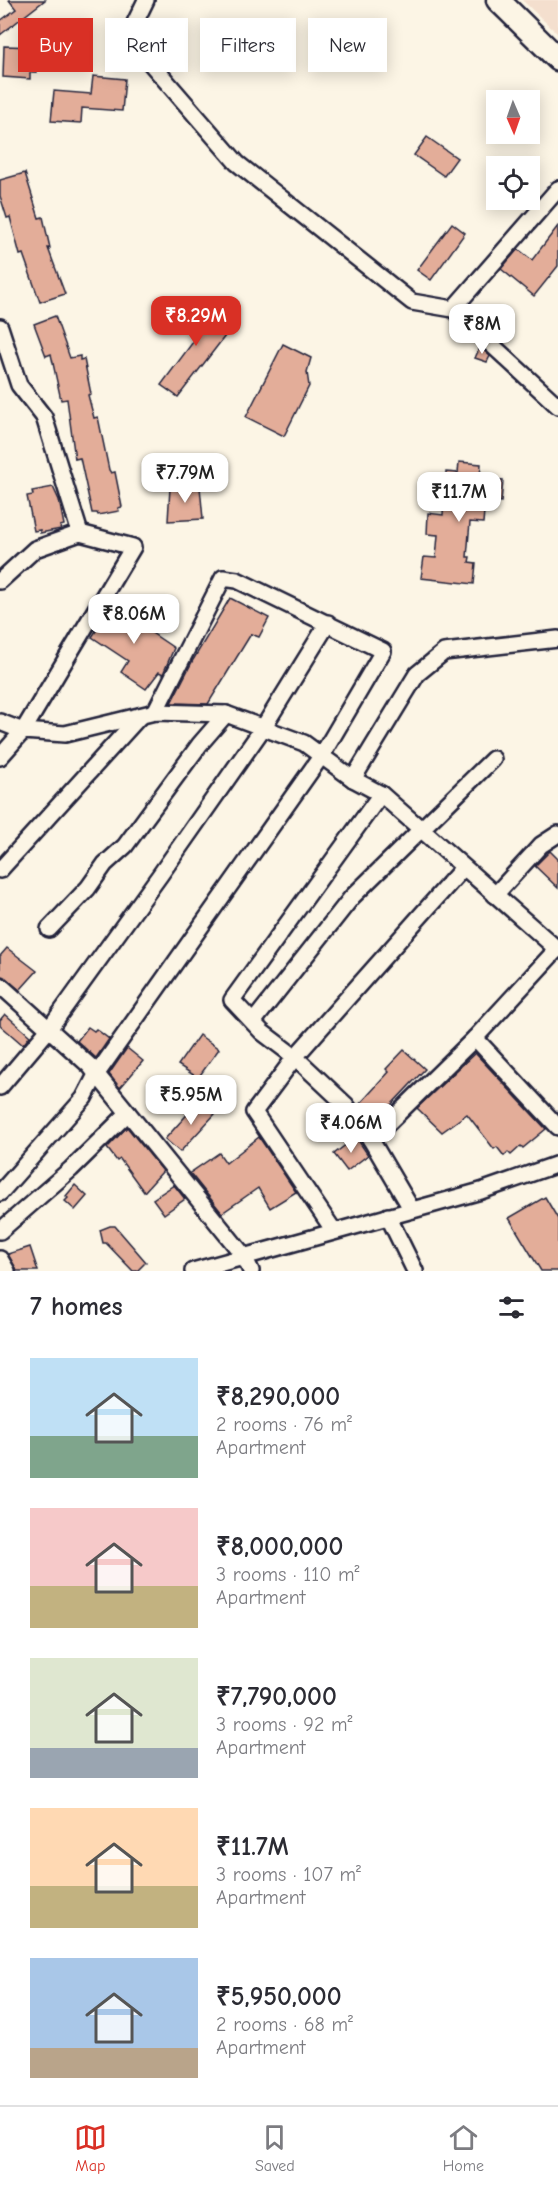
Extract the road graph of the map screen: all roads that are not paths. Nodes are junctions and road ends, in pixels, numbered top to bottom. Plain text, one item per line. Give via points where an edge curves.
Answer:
1 (146, 0) edge
2 (498, 0) edge
3 (558, 59) edge
4 (558, 189) edge
5 (453, 309) junction
6 (0, 327) edge
7 (558, 406) edge
8 (80, 533) junction
9 (2, 574) edge
10 (328, 622) junction
11 (558, 639) edge
12 (148, 714) junction
13 (226, 714) junction
14 (0, 722) edge
15 (264, 728) junction
16 (23, 731) junction
17 (322, 755) junction
18 (0, 757) edge
19 (494, 759) dead end
20 (353, 779) junction
21 (381, 794) junction
22 (420, 829) junction
23 (558, 834) edge
24 (463, 868) junction
25 (0, 870) edge
26 (495, 895) junction
27 (50, 929) dead end
28 (558, 949) edge
29 (0, 986) edge
30 (254, 1021) junction
31 (49, 1029) junction
32 (475, 1038) junction
33 (295, 1057) junction
34 (96, 1075) junction
35 (0, 1087) edge
36 (128, 1113) junction
37 (558, 1127) edge
38 (371, 1140) junction
39 (558, 1164) edge
40 (0, 1193) edge
41 (412, 1210) junction
42 (388, 1216) junction
43 (0, 1231) edge
44 (334, 1231) junction
45 (244, 1256) junction
46 (0, 1259) edge
47 (7, 1271) edge
48 (193, 1271) edge
49 (251, 1271) edge
50 (415, 1271) edge

1 - 5 street via 128,37 237,163 412,302
2 - 3 street
4 - 5 street
5 - 7 street
6 - 8 street via 19,385 44,417
8 - 9 street via 35,549
8 - 16 street via 133,547
10 - 12 street via 237,580 223,578
10 - 15 street
10 - 17 street via 383,651
11 - 20 street via 444,652 417,674
12 - 13 street
12 - 16 street via 64,734
12 - 25 street
13 - 15 street
13 - 27 street via 125,846
14 - 16 street
15 - 17 street via 304,743
15 - 31 street
16 - 18 street
17 - 20 street
17 - 34 street
19 - 22 street
20 - 21 street
21 - 22 street
21 - 30 street via 232,1000
22 - 24 street
22 - 30 street via 352,897
23 - 26 street via 541,845
24 - 26 street
24 - 33 street
26 - 28 street
28 - 32 street
29 - 31 street
30 - 33 street
31 - 34 street
31 - 35 street
32 - 37 street
32 - 38 street
33 - 38 street via 346,1105
33 - 44 street via 254,1112
34 - 36 street
34 - 40 street via 84,1098
36 - 43 street
36 - 45 street
38 - 41 street
39 - 41 street
41 - 42 street
42 - 44 street
42 - 50 street
44 - 45 street
45 - 48 street
45 - 49 street
46 - 47 street

